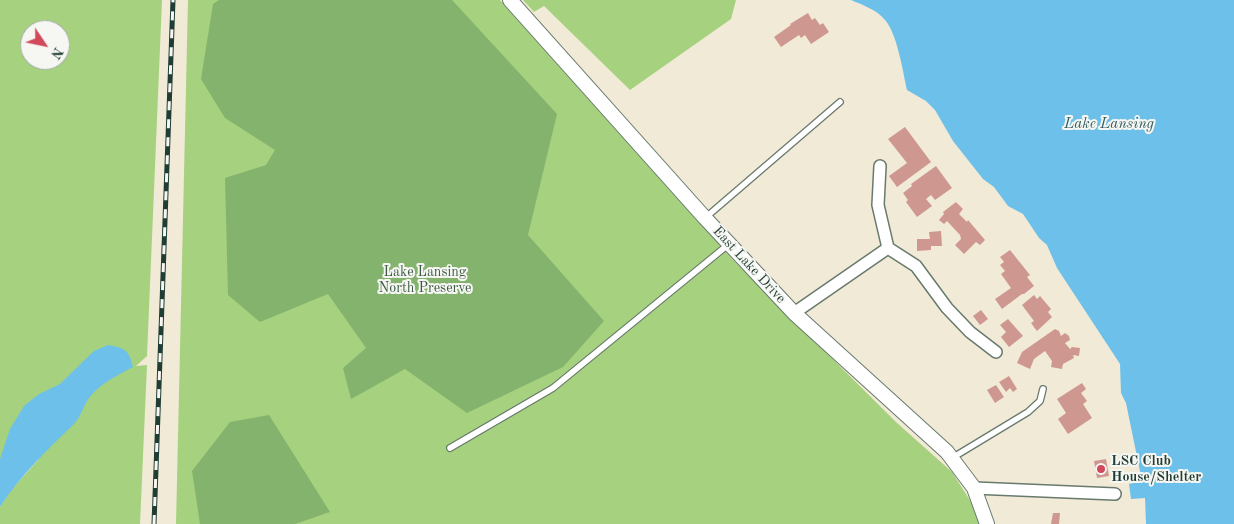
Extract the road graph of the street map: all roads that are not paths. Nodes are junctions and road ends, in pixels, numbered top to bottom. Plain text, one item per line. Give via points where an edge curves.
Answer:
1 (510, 0) edge
2 (840, 102) dead end
3 (880, 166) dead end
4 (705, 218) junction
5 (729, 244) junction
6 (888, 248) junction
7 (794, 313) junction
8 (996, 352) dead end
9 (1043, 389) dead end
10 (450, 448) dead end
11 (952, 458) junction
12 (974, 488) junction
13 (1115, 494) dead end
14 (987, 524) edge

1 - 4 street, East Lake Drive
2 - 4 lane
3 - 6 street via 878,205
4 - 5 street, East Lake Drive
5 - 7 street, East Lake Drive
5 - 10 lane via 553,388
6 - 7 street
6 - 8 street via 916,266 947,308
7 - 11 street, East Lake Drive
9 - 11 lane via 1040,401 1028,412
11 - 12 street, East Lake Drive
12 - 13 street
12 - 14 street, East Lake Drive

